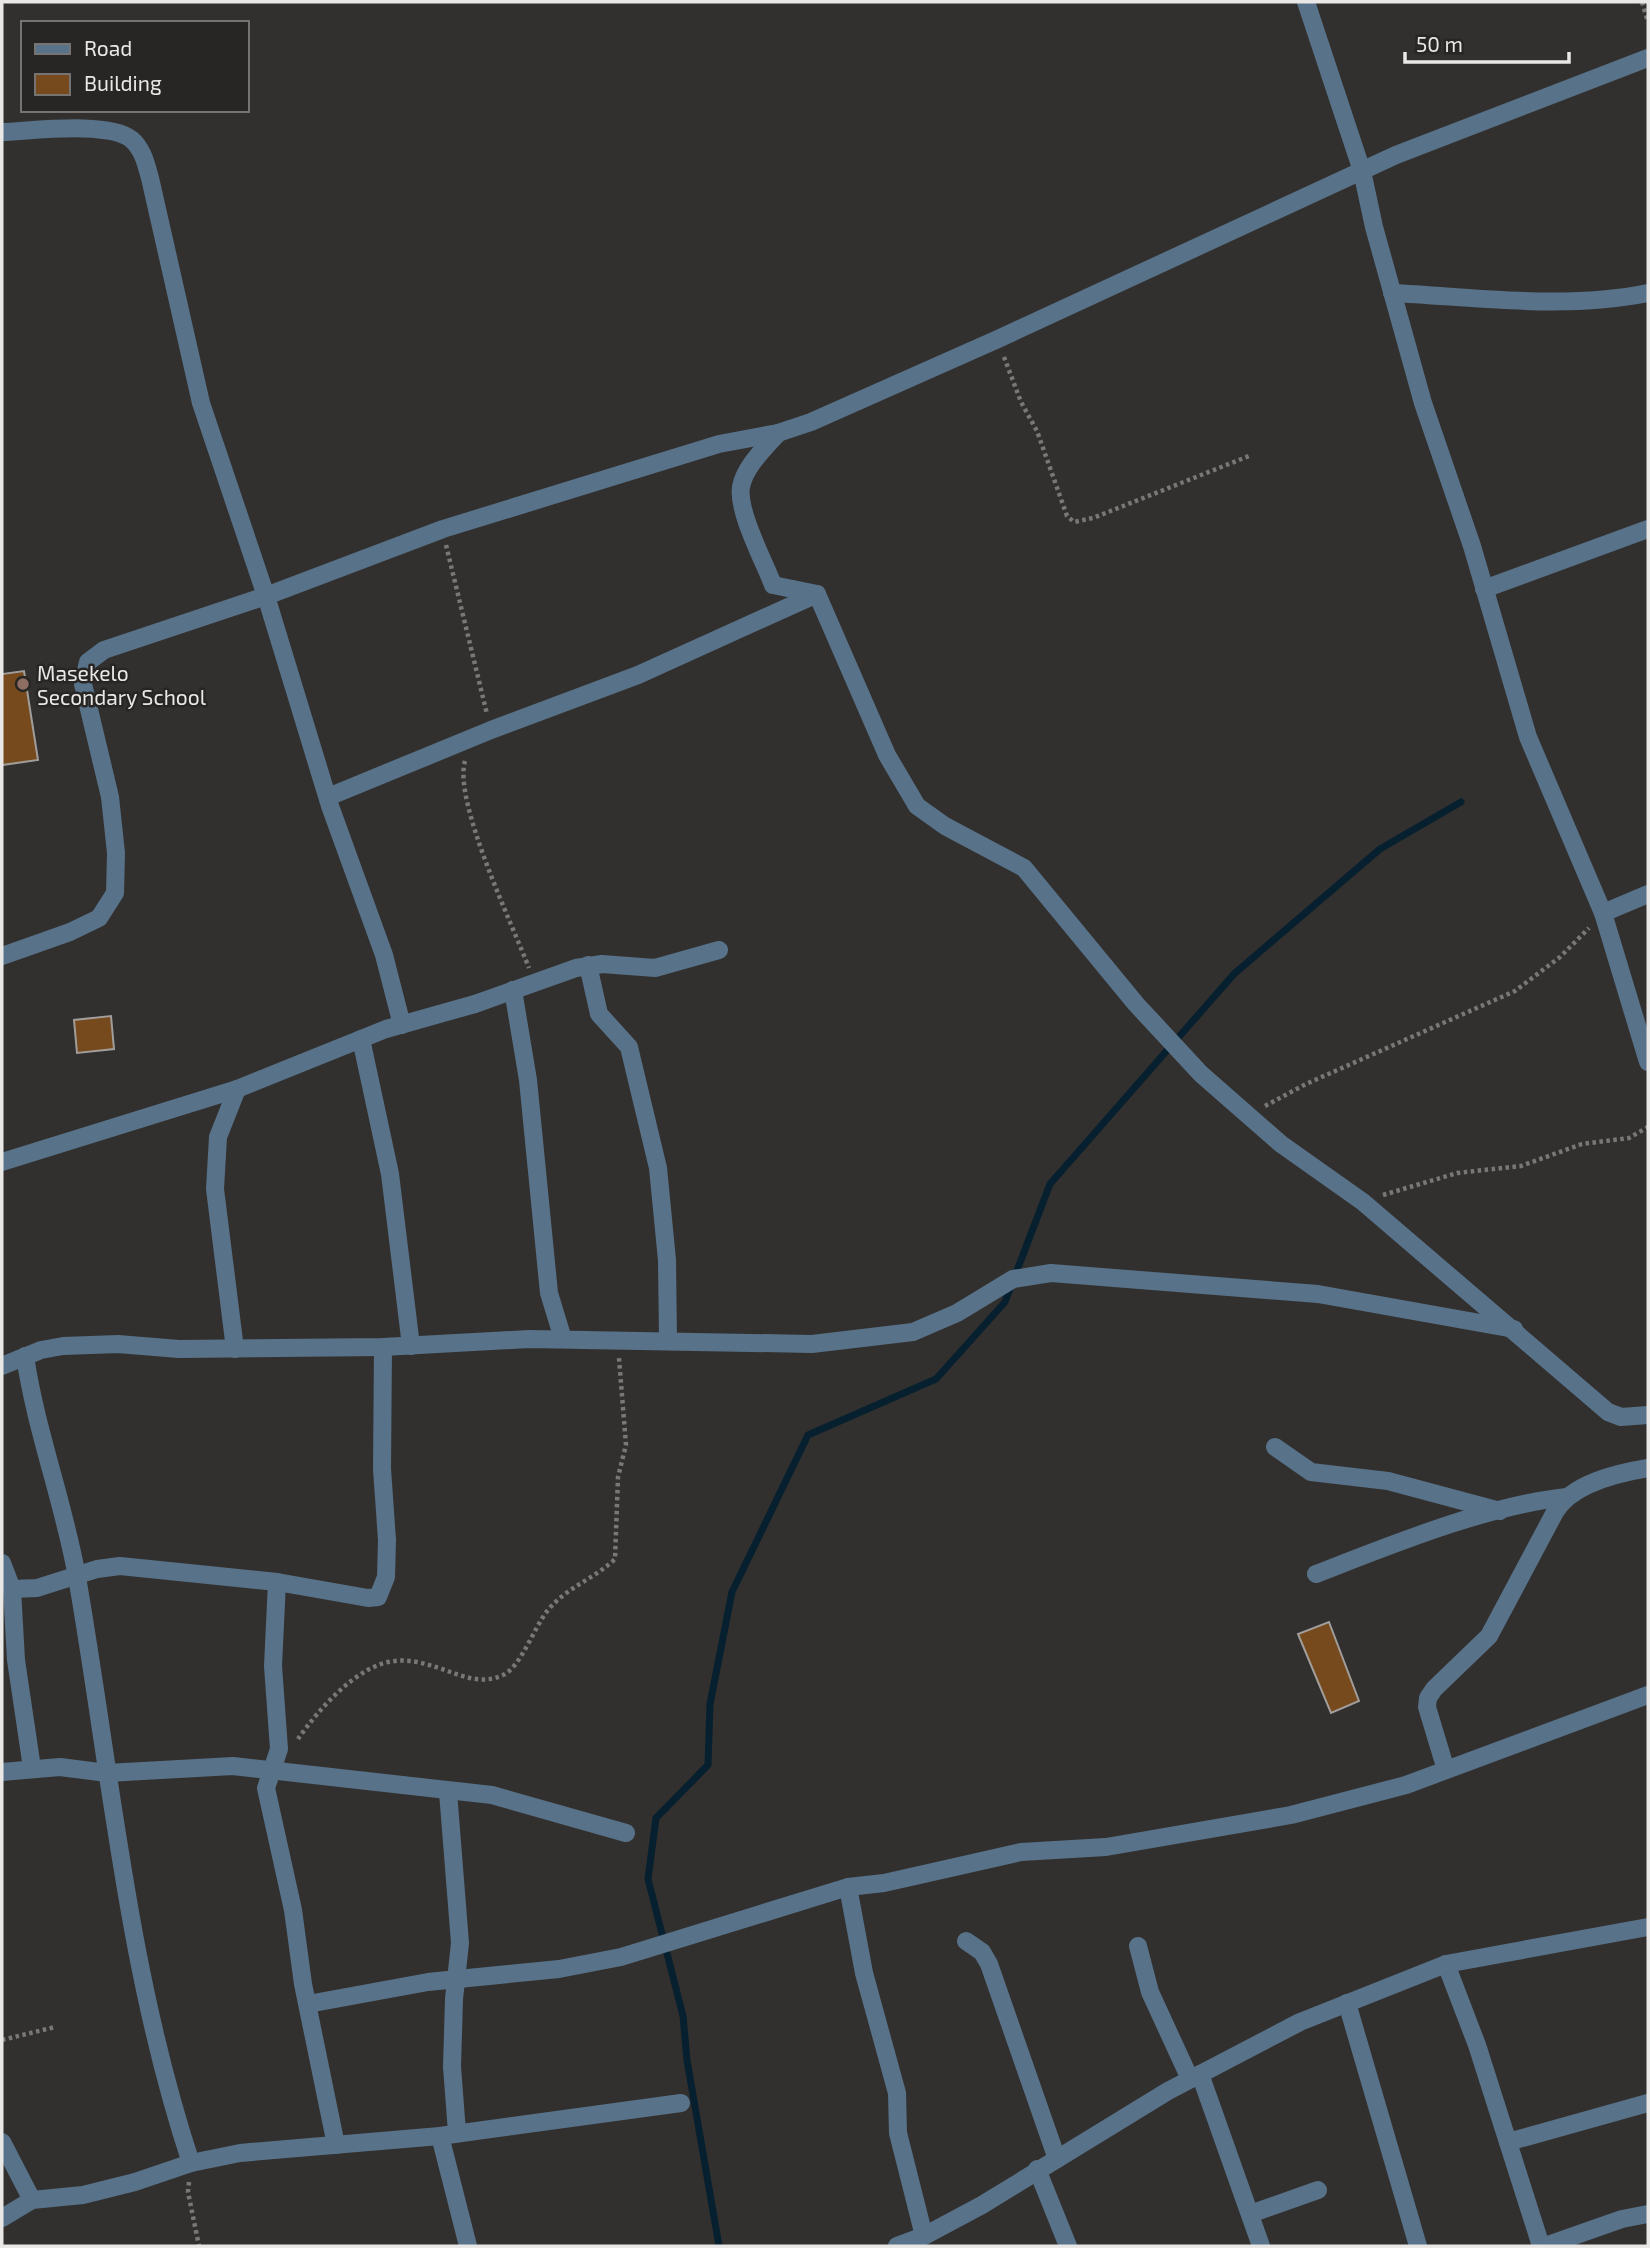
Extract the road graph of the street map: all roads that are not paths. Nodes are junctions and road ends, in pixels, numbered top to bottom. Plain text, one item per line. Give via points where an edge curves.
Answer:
1 (1306, 2) edge
2 (1648, 58) edge
3 (2, 132) edge
4 (1362, 170) junction
5 (1392, 293) junction
6 (1648, 293) edge
7 (778, 433) junction
8 (1648, 529) edge
9 (1484, 589) junction
10 (817, 594) junction
11 (266, 596) junction
12 (328, 797) junction
13 (1648, 894) edge
14 (1603, 913) junction
15 (719, 950) dead end
16 (2, 956) edge
17 (588, 965) junction
18 (513, 990) junction
19 (402, 1025) junction
20 (361, 1039) junction
21 (1648, 1062) edge
22 (237, 1089) junction
23 (2, 1162) edge
24 (1514, 1329) junction
25 (563, 1339) junction
26 (668, 1339) junction
27 (411, 1346) junction
28 (383, 1347) junction
29 (235, 1349) junction
30 (25, 1356) junction
31 (2, 1366) edge
32 (1648, 1415) edge
33 (1275, 1447) dead end
34 (1648, 1468) edge
35 (1567, 1497) junction
36 (1500, 1511) junction
37 (2, 1563) edge
38 (1316, 1574) dead end
39 (77, 1578) junction
40 (277, 1582) junction
41 (12, 1589) junction
42 (1648, 1695) edge
43 (272, 1766) junction
44 (32, 1768) junction
45 (1446, 1770) junction
46 (2, 1772) edge
47 (107, 1773) junction
48 (448, 1791) junction
49 (626, 1833) dead end
50 (848, 1887) junction
51 (1648, 1927) edge
52 (966, 1941) dead end
53 (1138, 1946) dead end
54 (1446, 1964) junction
55 (456, 1981) junction
56 (1347, 2003) junction
57 (308, 2004) junction
58 (1195, 2077) junction
59 (681, 2103) dead end
60 (1648, 2103) edge
61 (449, 2134) junction
62 (2, 2142) edge
63 (1508, 2142) junction
64 (336, 2145) junction
65 (1057, 2160) junction
66 (191, 2163) junction
67 (1037, 2169) junction
68 (1318, 2190) dead end
69 (32, 2200) junction
70 (1250, 2214) junction
71 (1648, 2214) edge
72 (2, 2218) edge
73 (924, 2236) junction
74 (468, 2246) edge
75 (897, 2246) edge
76 (1068, 2246) edge
77 (1261, 2246) edge
78 (1418, 2246) edge
79 (1543, 2246) edge

1 - 4 street
2 - 4 street
3 - 11 street via 98,130 130,138 141,149 201,403
4 - 5 street
4 - 7 street via 998,339
5 - 6 street via 1538,300 1610,299
5 - 9 street
7 - 10 street via 748,471 741,497 774,585
7 - 11 street via 729,441 443,529
8 - 9 street
9 - 14 street via 1528,737
10 - 12 street via 638,675
10 - 24 street via 911,800 946,826 1024,868 1171,1044 1250,1117 1363,1202
11 - 12 street
11 - 16 street via 124,642 88,662 83,684 110,797 115,893 99,918
12 - 19 street via 384,955
13 - 14 street
14 - 21 street
15 - 17 street via 655,968
17 - 18 street
17 - 26 street via 599,1014 629,1047 658,1168 667,1260
18 - 19 street
18 - 25 street via 528,1080 549,1293
19 - 20 street
20 - 22 street
20 - 27 street via 390,1174
22 - 23 street
22 - 29 street via 218,1138 215,1188
24 - 26 street via 1318,1293 1051,1273 1013,1279 931,1326 897,1336 813,1344
24 - 32 street via 1608,1412 1621,1418
25 - 26 street
25 - 27 street
27 - 28 street
28 - 29 street
28 - 40 street via 382,1469 387,1540 383,1592 368,1598
29 - 30 street via 118,1344 63,1346
30 - 31 street
30 - 39 street
33 - 36 street via 1311,1472 1388,1481
34 - 35 street
35 - 36 street
35 - 45 street via 1489,1636 1427,1698
36 - 38 street
37 - 41 street
39 - 40 street via 120,1566
39 - 41 street
39 - 47 street
40 - 43 street via 274,1666 279,1749
41 - 44 street via 16,1660
42 - 45 street
43 - 47 street
43 - 48 street
43 - 57 street via 268,1798
44 - 46 street
44 - 47 street
45 - 50 street via 1292,1815 1106,1847 1020,1852 884,1884
47 - 66 street via 149,2019
48 - 49 street via 540,1807
48 - 55 street via 459,1906
50 - 55 street via 621,1957
50 - 73 street via 864,1973 897,2094 898,2133
51 - 54 street
52 - 65 street via 982,1952 989,1964
53 - 58 street via 1150,1992
54 - 56 street
54 - 63 street
55 - 57 street
55 - 61 street
56 - 58 street
56 - 78 street
57 - 64 street
58 - 65 street
58 - 70 street
59 - 61 street
60 - 63 street
61 - 64 street
61 - 74 street
62 - 69 street
63 - 79 street
64 - 66 street via 240,2153
65 - 67 street
66 - 69 street via 83,2195
67 - 73 street
67 - 76 street
68 - 70 street
69 - 72 street
70 - 77 street
71 - 79 street via 1622,2218
73 - 75 street

